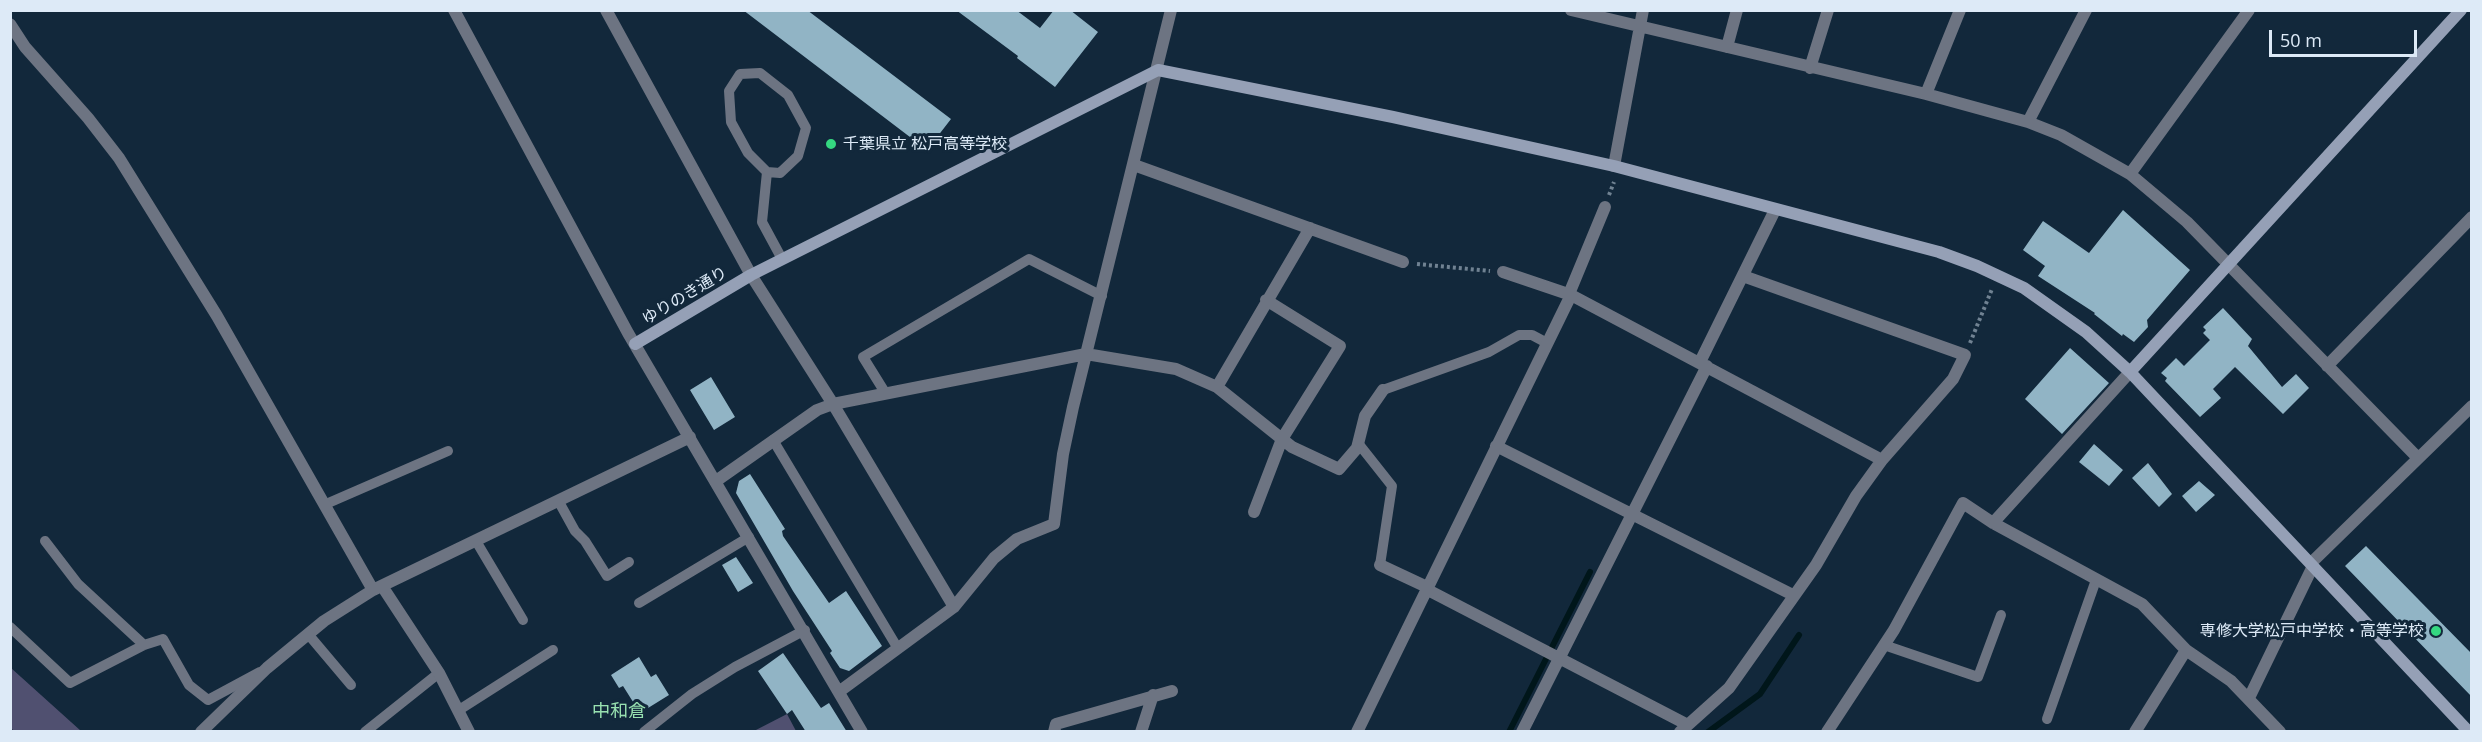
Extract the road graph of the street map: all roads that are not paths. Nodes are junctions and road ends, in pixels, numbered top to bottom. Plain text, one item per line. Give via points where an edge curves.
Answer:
1 (454, 10) edge
2 (606, 10) edge
3 (1171, 10) edge
4 (1571, 10) edge
5 (1643, 10) edge
6 (1737, 10) edge
7 (1828, 10) edge
8 (1960, 10) edge
9 (2086, 10) edge
10 (2249, 10) edge
11 (2461, 10) edge
12 (10, 24) edge
13 (1640, 28) junction
14 (1727, 47) junction
15 (1810, 68) junction
16 (1158, 70) junction
17 (1926, 94) junction
18 (2028, 122) junction
19 (1134, 165) junction
20 (1614, 166) junction
21 (767, 172) junction
22 (2130, 174) junction
23 (1605, 207) dead end
24 (1775, 210) junction
25 (2472, 217) edge
26 (1310, 228) junction
27 (782, 260) junction
28 (1403, 262) road end
29 (2230, 265) junction
30 (1503, 272) road end
31 (751, 275) junction
32 (1743, 276) junction
33 (1570, 294) junction
34 (1102, 296) junction
35 (1266, 300) junction
36 (1547, 343) junction
37 (635, 344) junction
38 (1086, 354) junction
39 (1703, 364) junction
40 (2327, 366) junction
41 (2130, 372) junction
42 (1217, 387) junction
43 (1383, 390) joint
44 (886, 394) junction
45 (833, 404) junction
46 (2472, 406) edge
47 (690, 437) junction
48 (1282, 439) junction
49 (772, 440) junction
50 (1358, 443) junction
51 (1496, 446) junction
52 (448, 451) dead end
53 (2418, 458) junction
54 (1882, 460) junction
55 (716, 481) junction
56 (559, 502) junction
57 (326, 504) junction
58 (1254, 512) dead end
59 (1631, 514) junction
60 (1993, 523) junction
61 (749, 537) junction
62 (45, 541) dead end
63 (476, 542) junction
64 (628, 562) dead end
65 (2312, 564) junction
66 (1380, 565) joint
67 (2096, 580) junction
68 (378, 588) junction
69 (1426, 588) junction
70 (1793, 595) junction
71 (639, 603) dead end
72 (954, 607) junction
73 (2001, 615) dead end
74 (523, 621) dead end
75 (10, 627) edge
76 (805, 630) junction
77 (308, 634) junction
78 (144, 645) junction
79 (1884, 645) junction
80 (897, 647) junction
81 (553, 650) dead end
82 (2186, 650) junction
83 (1559, 659) junction
84 (267, 668) junction
85 (439, 673) junction
86 (351, 685) dead end
87 (840, 691) junction
88 (1172, 692) dead end
89 (1153, 695) junction
90 (2249, 698) junction
91 (459, 710) junction
92 (2047, 719) dead end
93 (1684, 728) edge
94 (2276, 730) edge
95 (201, 732) edge
96 (365, 732) edge
97 (469, 732) edge
98 (644, 732) edge
99 (862, 732) edge
100 (1054, 732) edge
101 (1141, 732) edge
102 (1357, 732) edge
103 (1522, 732) edge
104 (1827, 732) edge
105 (2135, 732) edge
106 (2469, 732) edge

1 - 37 street
2 - 31 street
3 - 16 street
4 - 13 street
5 - 13 street
6 - 14 street
7 - 15 street
8 - 17 street
9 - 18 street
10 - 22 street
11 - 29 street
12 - 57 street via 24,47 119,158
13 - 14 street
13 - 20 street
14 - 15 street
15 - 17 street
16 - 19 street
16 - 20 street
16 - 27 street, ゆりのき通り
17 - 18 street
18 - 22 street via 2061,135
19 - 26 street
19 - 34 street
20 - 24 street
21 - 21 lane via 748,153 731,122 729,91 740,74 760,73 788,94 806,128 798,156 780,173
21 - 27 lane via 762,222
22 - 29 street
23 - 33 street
24 - 32 street
24 - 41 street via 1939,252 2004,278 2050,304
25 - 40 street
26 - 28 street
26 - 35 street
27 - 31 street, ゆりのき通り
29 - 40 street
29 - 41 street
30 - 33 street
31 - 37 street, ゆりのき通り
31 - 45 street
32 - 39 street
32 - 54 street via 1965,355 1953,379
33 - 36 street
33 - 39 street
34 - 38 street
34 - 44 lane via 1029,259 863,357
35 - 42 street
35 - 48 street via 1340,346
36 - 43 lane via 1532,335 1519,335 1489,352
36 - 51 street
37 - 47 street
38 - 42 street via 1176,369
38 - 44 street
38 - 72 street via 1063,454 1054,524 1017,539 994,558
39 - 54 street
39 - 59 street
40 - 53 street
41 - 60 street
41 - 65 street
42 - 48 street
43 - 50 street via 1365,416
44 - 45 street
45 - 49 street
45 - 72 street
46 - 53 street
47 - 55 street
47 - 56 street
48 - 50 street via 1339,469
48 - 58 street
49 - 55 street
49 - 80 lane
50 - 66 lane via 1392,486
51 - 59 street
51 - 69 street
52 - 57 lane
53 - 65 street
54 - 70 street
55 - 61 street
56 - 63 street
56 - 64 lane via 607,576
57 - 68 street
59 - 70 street
59 - 83 street
60 - 67 street
60 - 79 street via 1962,503
61 - 71 lane
61 - 76 street
62 - 78 lane via 78,584
63 - 68 street
63 - 74 lane
65 - 90 street
65 - 106 street
66 - 69 street
67 - 82 street via 2142,604
67 - 92 lane
68 - 77 street
68 - 85 street
69 - 83 street
69 - 102 street
70 - 93 street via 1730,688
72 - 80 street
73 - 79 lane via 1978,676
75 - 78 lane via 70,683
76 - 87 street
76 - 98 lane via 692,694
77 - 84 street
77 - 86 lane
78 - 84 lane via 163,639 189,685 208,700
79 - 104 street
80 - 87 street
81 - 91 lane
82 - 90 street
82 - 105 street
83 - 93 street
83 - 103 street
84 - 95 street
85 - 91 street
85 - 96 lane
87 - 99 street
88 - 89 street
89 - 100 street via 1056,724
89 - 101 street
90 - 94 street
91 - 97 street

